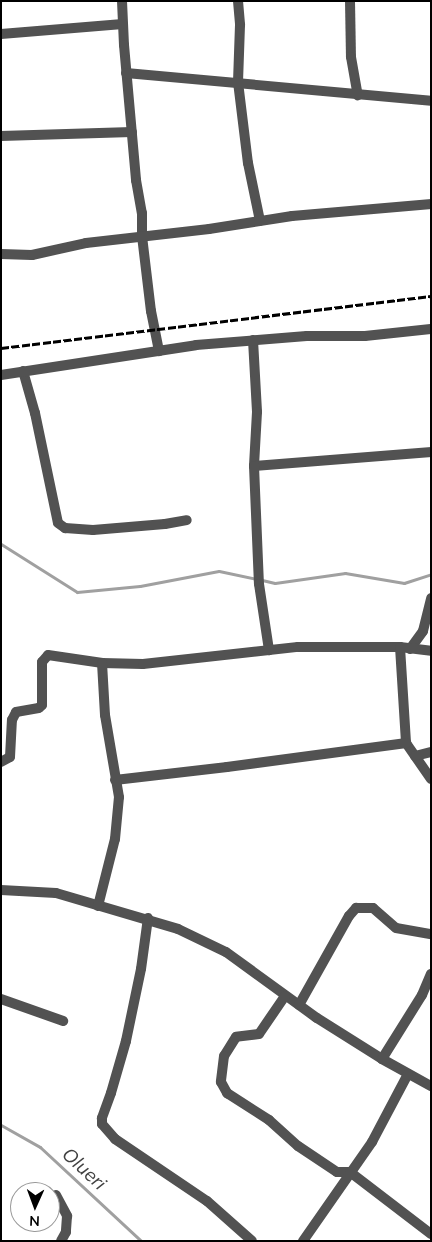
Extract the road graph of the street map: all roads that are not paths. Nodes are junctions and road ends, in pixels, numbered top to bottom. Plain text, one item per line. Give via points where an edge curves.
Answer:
1 (122, 1) edge
2 (238, 1) edge
3 (350, 1) edge
4 (123, 24) junction
5 (1, 34) edge
6 (126, 73) junction
7 (238, 82) junction
8 (358, 95) junction
9 (431, 101) edge
10 (132, 132) junction
11 (1, 136) edge
12 (431, 204) edge
13 (260, 221) junction
14 (142, 236) junction
15 (1, 254) edge
16 (431, 329) edge
17 (253, 340) junction
18 (159, 351) junction
19 (23, 371) junction
20 (1, 375) edge
21 (431, 452) edge
22 (254, 466) junction
23 (187, 520) dead end
24 (431, 598) edge
25 (405, 648) junction
26 (269, 650) junction
27 (431, 651) edge
28 (102, 664) junction
29 (406, 743) junction
30 (431, 752) edge
31 (415, 756) junction
32 (1, 762) edge
33 (431, 779) edge
34 (115, 780) junction
35 (1, 890) edge
36 (98, 906) junction
37 (148, 918) junction
38 (431, 934) edge
39 (431, 974) edge
40 (285, 996) junction
41 (1, 999) edge
42 (299, 1005) junction
43 (63, 1020) dead end
44 (382, 1059) junction
45 (408, 1074) junction
46 (431, 1086) edge
47 (350, 1172) junction
48 (60, 1203) edge
49 (431, 1234) edge
50 (244, 1238) edge
51 (61, 1241) edge
52 (303, 1241) edge

1 - 4 street
2 - 7 street
3 - 8 street via 351,58
4 - 5 street
4 - 6 street
6 - 7 street
6 - 10 street
7 - 8 street
7 - 13 street via 247,156
8 - 9 street
10 - 11 street
10 - 14 street
12 - 13 street
13 - 14 street
14 - 15 street via 86,243 32,255
14 - 18 street
16 - 17 street via 365,336
17 - 18 street
17 - 22 street via 257,412
18 - 19 street
19 - 20 street
19 - 23 street via 58,523 65,528 93,530
21 - 22 street
22 - 26 street via 259,584
24 - 25 street via 423,631
25 - 26 street via 298,647
25 - 27 street
25 - 29 street
26 - 28 street via 143,664
28 - 32 street via 55,654 44,657 42,705 16,712 12,720 10,757
28 - 34 street via 105,715
29 - 31 street
29 - 34 street
30 - 31 street
31 - 33 street
34 - 36 street via 119,797 116,839
35 - 36 street via 56,893
36 - 37 street
37 - 40 street via 226,952
37 - 50 street via 126,1041 102,1124 115,1139 207,1201
38 - 42 street via 396,928 373,908 356,908
39 - 44 street via 422,995
40 - 42 street
40 - 47 street via 259,1034 236,1037 224,1056 221,1082 227,1093 269,1120 298,1146 337,1172
41 - 43 street
42 - 44 street
44 - 45 street
45 - 46 street
45 - 47 street via 372,1142
47 - 49 street
47 - 52 street
48 - 51 street via 67,1216 66,1232

